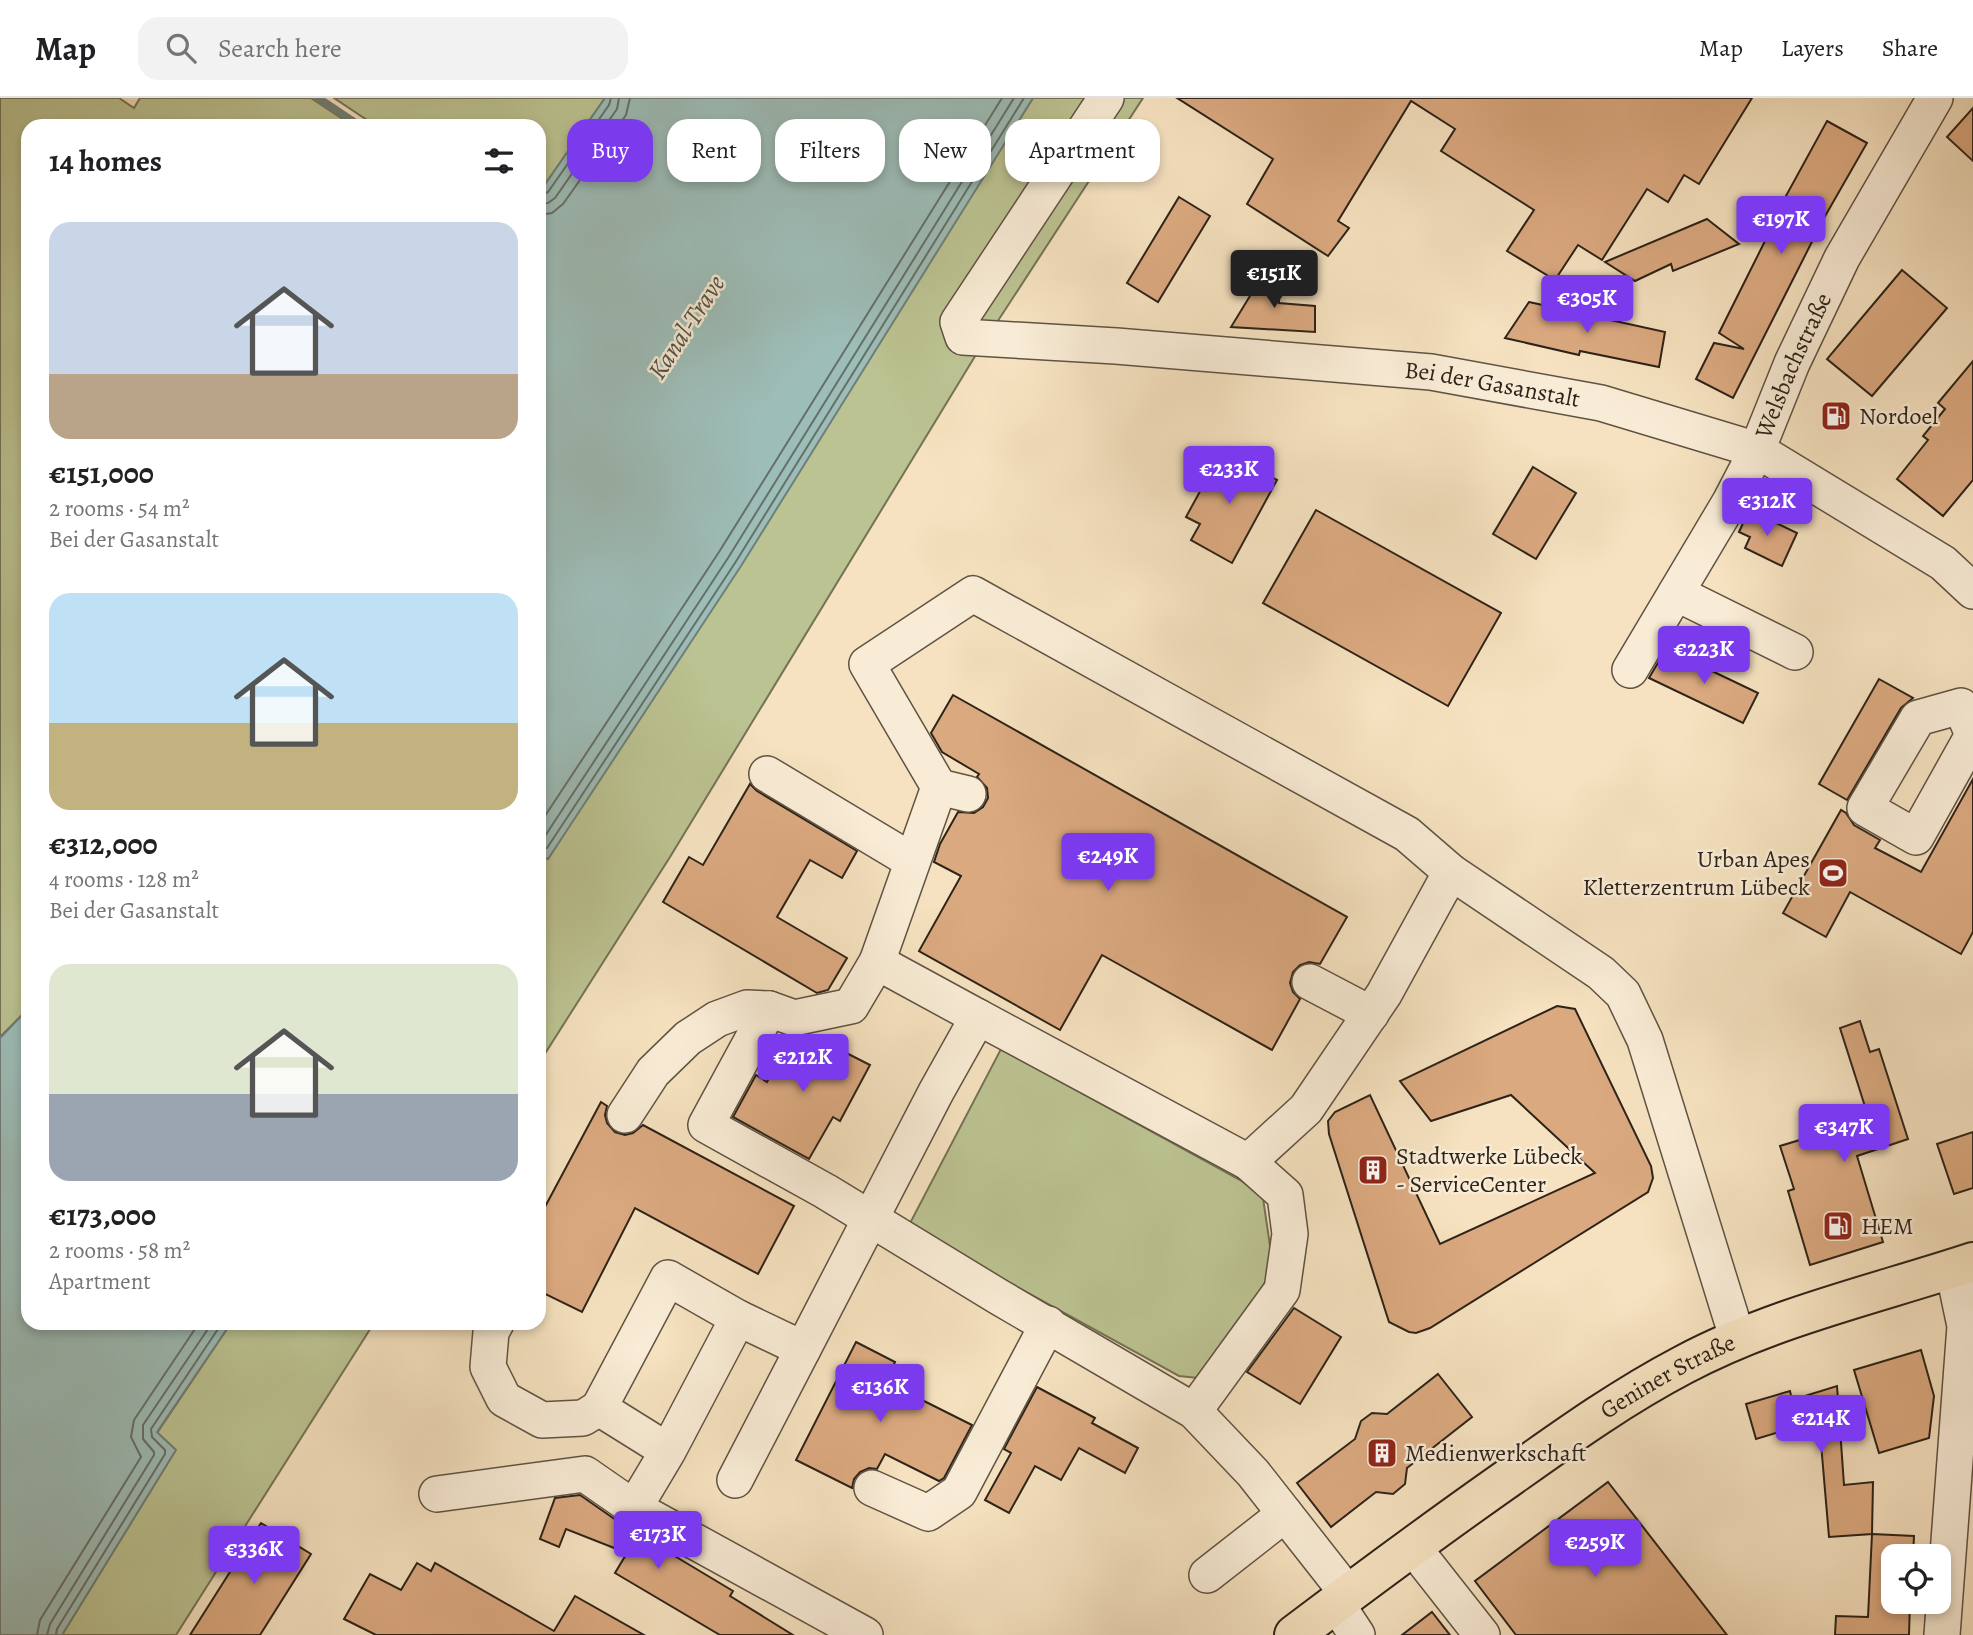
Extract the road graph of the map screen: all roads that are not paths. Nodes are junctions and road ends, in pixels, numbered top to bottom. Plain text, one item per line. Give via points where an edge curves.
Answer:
1 (1106, 98) edge
2 (1935, 98) edge
3 (1757, 450) junction
4 (1973, 591) edge
5 (1676, 593) junction
6 (1795, 652) dead end
7 (1630, 670) dead end
8 (768, 774) dead end
9 (912, 861) junction
10 (1451, 872) junction
11 (877, 962) junction
12 (1310, 982) dead end
13 (769, 1009) junction
14 (1371, 1014) junction
15 (978, 1017) junction
16 (625, 1115) dead end
17 (1248, 1162) junction
18 (869, 1220) junction
19 (1963, 1265) edge
20 (738, 1318) junction
21 (1048, 1324) junction
22 (1969, 1325) edge
23 (492, 1330) edge
24 (1738, 1340) junction
25 (803, 1349) junction
26 (599, 1408) junction
27 (1194, 1411) junction
28 (1965, 1447) edge
29 (668, 1451) junction
30 (735, 1480) dead end
31 (872, 1488) dead end
32 (437, 1494) dead end
33 (634, 1508) junction
34 (1285, 1514) junction
35 (1412, 1546) junction
36 (1207, 1575) dead end
37 (1342, 1599) junction
38 (865, 1635) edge
39 (1294, 1635) edge
40 (1357, 1635) edge
41 (1482, 1635) edge
42 (1942, 1635) edge

1 - 3 street, Bei der Gasanstalt via 958,322 963,337 1430,372 1601,403
2 - 3 street, Welsbachstraße via 1842,258
3 - 4 street, Bei der Gasanstalt via 1943,563
3 - 5 street, Welsbachstraße
5 - 6 street
5 - 7 street, Welsbachstraße
8 - 9 street
9 - 10 street via 953,790 867,664 973,594 1407,834
9 - 11 street
10 - 14 street
10 - 24 street via 1601,973 1623,994 1645,1040
11 - 13 street via 851,1006 794,1018
11 - 15 street
12 - 14 street
13 - 16 street via 747,1008 717,1019 688,1038 653,1072
13 - 18 street via 706,1125
14 - 17 street via 1306,1110
15 - 17 street
15 - 18 street
17 - 27 street via 1285,1195 1290,1234 1282,1290
18 - 21 street
18 - 25 street
19 - 22 street
19 - 24 main road, Geniner Straße
20 - 25 street
20 - 26 street via 668,1278
20 - 29 street
21 - 27 street
21 - 31 street via 959,1492 928,1513
22 - 28 street
23 - 26 street via 488,1367 504,1399 542,1420 583,1418
24 - 35 main road, Geniner Straße via 1683,1365 1608,1410
25 - 30 street
26 - 29 street
27 - 34 street
28 - 42 street
29 - 33 street
32 - 33 street via 585,1474
33 - 38 street
34 - 36 street
34 - 37 street
35 - 37 main road, Geniner Straße
35 - 41 street
37 - 39 main road, Geniner Straße
37 - 40 street

